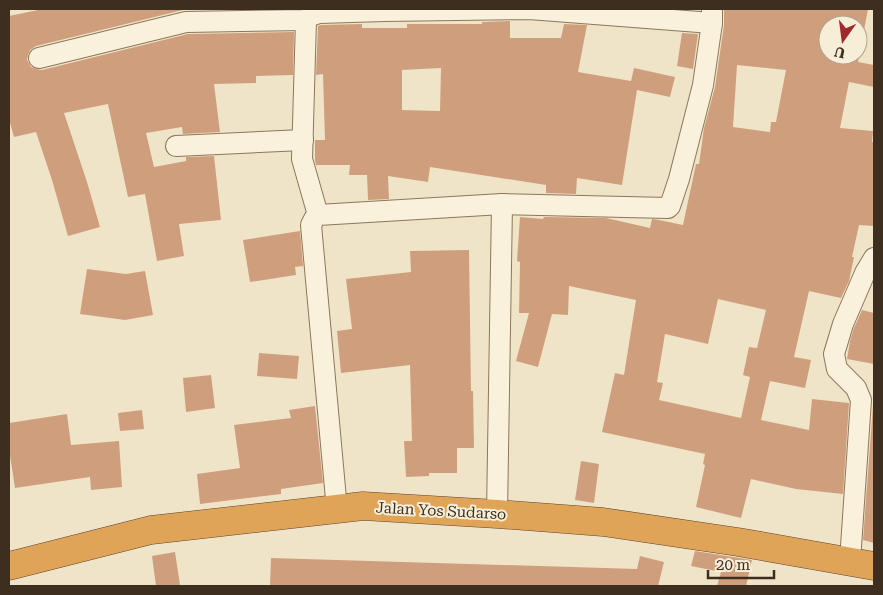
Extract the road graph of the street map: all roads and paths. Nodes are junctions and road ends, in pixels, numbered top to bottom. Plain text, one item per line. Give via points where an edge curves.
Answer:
1 (384, 10) edge
2 (206, 15) edge
3 (712, 16) edge
4 (306, 20) junction
5 (39, 58) dead end
6 (303, 140) junction
7 (176, 146) dead end
8 (502, 204) junction
9 (318, 215) junction
10 (874, 258) edge
11 (337, 510) junction
12 (497, 514) junction
13 (862, 564) edge
14 (9, 566) edge

1 - 3 street via 529,10
1 - 4 street via 319,13
2 - 4 street
2 - 5 street
3 - 8 street via 703,85 679,179 668,208
4 - 6 street
6 - 7 street
6 - 9 street via 302,159
8 - 9 street
8 - 12 street
9 - 11 street via 311,225
10 - 13 street via 843,324 834,354 837,369 856,388 861,400
11 - 12 highway, Jalan Yos Sudarso via 363,506
11 - 14 highway, Jalan Yos Sudarso via 151,530
12 - 13 highway, Jalan Yos Sudarso via 603,522

